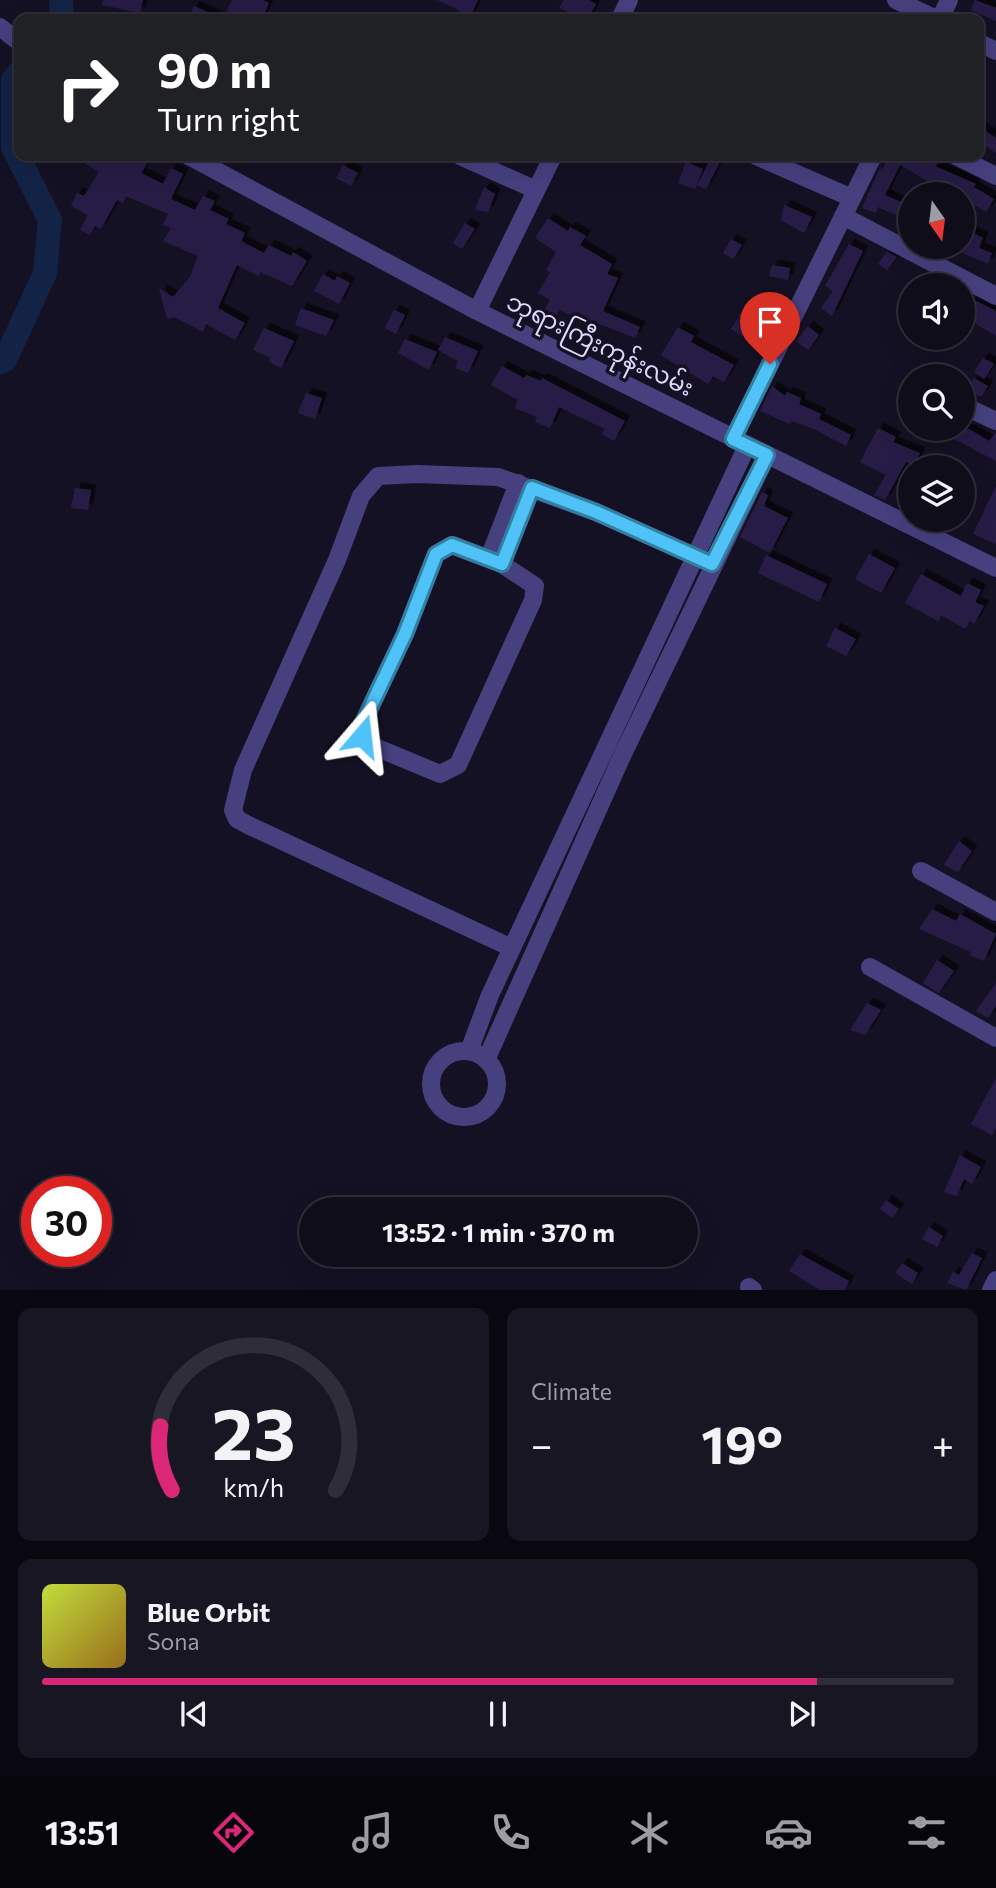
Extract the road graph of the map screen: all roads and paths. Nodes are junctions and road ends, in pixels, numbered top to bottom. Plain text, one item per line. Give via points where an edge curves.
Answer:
1 (896, 0) edge
2 (927, 14) edge
3 (0, 27) edge
4 (14, 38) edge
5 (198, 161) edge
6 (471, 161) edge
7 (550, 161) edge
8 (767, 161) edge
9 (870, 161) edge
10 (966, 161) edge
11 (996, 176) edge
12 (536, 190) junction
13 (852, 198) junction
14 (843, 216) junction
15 (996, 296) edge
16 (477, 311) junction
17 (975, 411) edge
18 (996, 421) edge
19 (740, 442) junction
20 (767, 455) junction
21 (525, 485) junction
22 (696, 555) junction
23 (495, 561) junction
24 (712, 564) junction
25 (996, 568) edge
26 (636, 682) junction
27 (653, 691) junction
28 (555, 857) junction
29 (572, 866) junction
30 (921, 871) dead end
31 (996, 912) edge
32 (512, 948) junction
33 (870, 967) dead end
34 (996, 1038) edge
35 (469, 1051) junction
36 (486, 1060) junction
37 (996, 1280) edge
38 (991, 1290) edge

1 - 2 street
3 - 4 street
5 - 16 street, ဘုရားကြီးကုန်းလမ်း
6 - 12 street
7 - 12 street
8 - 13 street
9 - 13 street
10 - 11 street
12 - 16 street
13 - 14 street
14 - 15 street
14 - 19 street
16 - 19 street, ဘုရားကြီးကုန်းလမ်း
17 - 18 street
19 - 20 street, ဘုရားကြီးကုန်းလမ်း
19 - 22 street
20 - 24 street
20 - 25 street, ဘုရားကြီးကုန်းလမ်း
21 - 22 street
21 - 23 street
21 - 32 street via 498,477 378,476 361,496 337,561 243,770 233,810 237,819 248,825
22 - 24 street
22 - 26 street
23 - 23 street via 452,545 436,554 361,727 368,744 440,774 458,765 533,600 535,586
24 - 27 street
26 - 27 street
26 - 28 street
27 - 29 street
28 - 29 street
28 - 32 street
29 - 36 street
30 - 31 street
32 - 35 street
33 - 34 street
35 - 36 street
35 - 36 street via 444,1059 432,1078 436,1100 453,1115 476,1115 493,1100 497,1079
37 - 38 street

